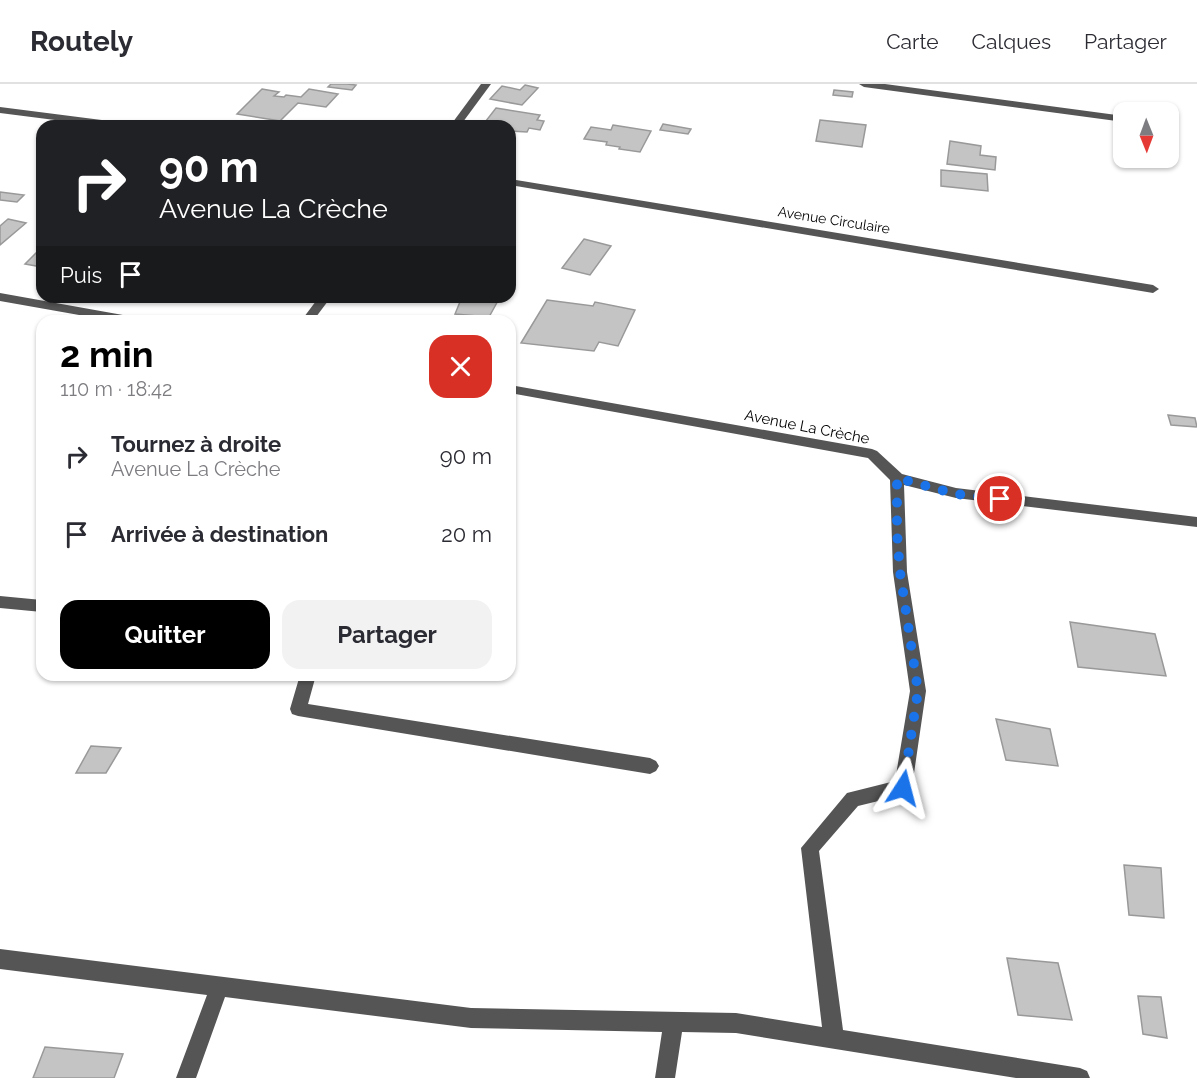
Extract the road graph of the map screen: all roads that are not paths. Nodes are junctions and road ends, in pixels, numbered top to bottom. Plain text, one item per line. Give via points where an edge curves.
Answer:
1 (486, 84) edge
2 (864, 84) edge
3 (0, 110) edge
4 (1113, 118) edge
5 (78, 120) edge
6 (459, 120) edge
7 (516, 183) edge
8 (1153, 289) dead end
9 (0, 297) edge
10 (100, 315) edge
11 (516, 390) edge
12 (897, 478) junction
13 (1197, 522) edge
14 (0, 602) edge
15 (36, 605) edge
16 (306, 681) edge
17 (650, 766) dead end
18 (0, 958) edge
19 (220, 985) junction
20 (674, 1021) junction
21 (834, 1039) junction
22 (186, 1078) edge
23 (665, 1078) edge
24 (1080, 1078) edge

1 - 6 street
2 - 4 street
3 - 5 street
7 - 8 street, Avenue Circulaire
9 - 10 street
11 - 12 street, Avenue La Crèche via 872,454
12 - 13 street, Avenue La Crèche via 956,494
12 - 21 street via 900,572 918,691 903,788 854,799 810,848
14 - 15 street
16 - 17 street via 298,709
18 - 19 street
19 - 20 street via 471,1018
19 - 22 street
20 - 21 street via 736,1023
20 - 23 street
21 - 24 street

